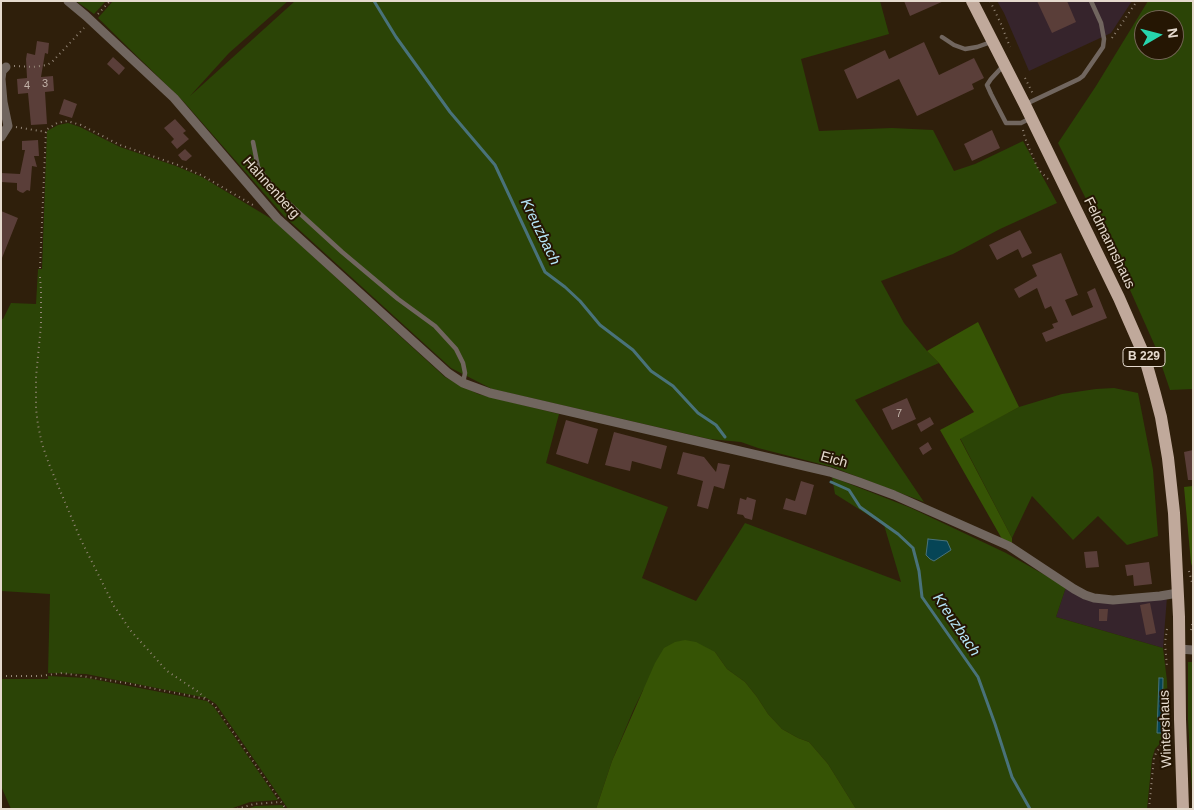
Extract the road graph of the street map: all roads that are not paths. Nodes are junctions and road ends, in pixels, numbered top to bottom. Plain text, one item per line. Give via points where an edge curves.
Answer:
1 (68, 1) edge
2 (972, 1) edge
3 (1091, 1) edge
4 (942, 37) dead end
5 (992, 41) junction
6 (1004, 65) junction
7 (6, 67) road end
8 (1025, 105) junction
9 (1026, 120) junction
10 (1, 137) edge
11 (253, 142) dead end
12 (464, 382) junction
13 (1178, 593) junction
14 (1179, 649) junction
15 (1193, 650) edge
16 (1183, 809) edge

1 - 12 street, Hahnenberg via 174,98 277,218 448,373
2 - 5 main road, Feldmannshaus / B 229
3 - 8 lane via 1101,23 1103,47 1079,79
4 - 5 lane via 965,49
5 - 6 main road, Feldmannshaus / B 229
6 - 8 main road, Feldmannshaus / B 229
6 - 9 lane via 987,85 990,94 1006,123
7 - 10 street via 1,79 8,126
8 - 9 main road, Feldmannshaus / B 229
9 - 13 main road, Feldmannshaus / B 229 via 1097,252 1144,355 1168,458
11 - 12 lane via 258,167 284,199 342,252 435,326 456,349 463,362
12 - 13 street, Eich via 490,393 830,472 894,495 1009,546 1085,595 1113,600
13 - 14 main road, B 229
14 - 15 street
14 - 16 main road, Wintershaus / B 229

